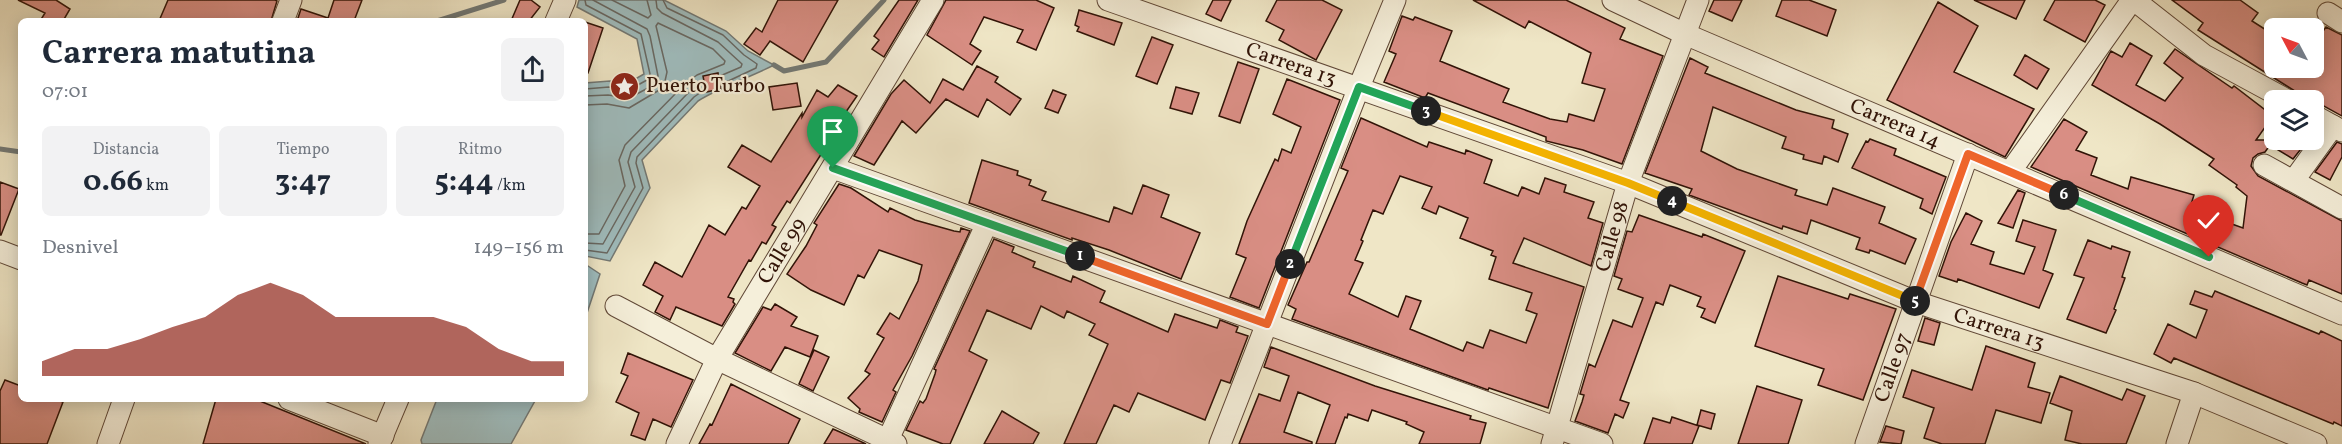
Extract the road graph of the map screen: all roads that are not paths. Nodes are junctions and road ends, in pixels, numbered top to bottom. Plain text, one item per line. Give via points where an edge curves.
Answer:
1 (291, 0) edge
2 (933, 0) edge
3 (1108, 0) edge
4 (1395, 0) edge
5 (1613, 0) edge
6 (1698, 0) edge
7 (2133, 0) edge
8 (284, 18) edge
9 (1685, 34) junction
10 (1359, 87) junction
11 (2269, 90) edge
12 (2337, 128) edge
13 (1968, 154) junction
14 (2264, 165) dead end
15 (833, 168) junction
16 (2010, 172) junction
17 (2294, 180) junction
18 (1628, 183) junction
19 (2342, 208) edge
20 (987, 223) junction
21 (0, 251) edge
22 (18, 259) edge
23 (1916, 302) junction
24 (616, 306) dead end
25 (2342, 314) edge
26 (1267, 324) junction
27 (717, 359) junction
28 (2194, 393) junction
29 (123, 402) edge
30 (296, 402) edge
31 (397, 402) edge
32 (1554, 436) edge
33 (381, 440) edge
34 (890, 443) edge
35 (108, 444) edge
36 (677, 444) edge
37 (1220, 444) edge
38 (1602, 444) edge
39 (1866, 444) edge
40 (2177, 444) edge
41 (2316, 444) edge

1 - 8 street
2 - 15 street, Calle 99
3 - 10 street, Carrera 13
4 - 10 street
5 - 9 street, Carrera 14
6 - 9 street, Calle 98
7 - 11 street via 2204,55
7 - 16 street
9 - 13 street, Carrera 14
9 - 18 street, Calle 98
10 - 18 street, Carrera 13
10 - 26 street
12 - 17 street
13 - 16 street, Carrera 14
13 - 23 street, Calle 97
14 - 17 street
15 - 20 street
15 - 27 street, Calle 99
16 - 25 street, Carrera 14
17 - 19 street
18 - 23 street, Carrera 13
18 - 32 street, Calle 98
20 - 26 street
20 - 34 street
21 - 22 street
23 - 28 street, Carrera 13
23 - 39 street, Calle 97
24 - 27 street
26 - 32 street
26 - 37 street
27 - 34 street
27 - 36 street, Calle 99
28 - 40 street
28 - 41 street, Carrera 13
29 - 35 street
30 - 33 street
31 - 33 street
32 - 38 street

